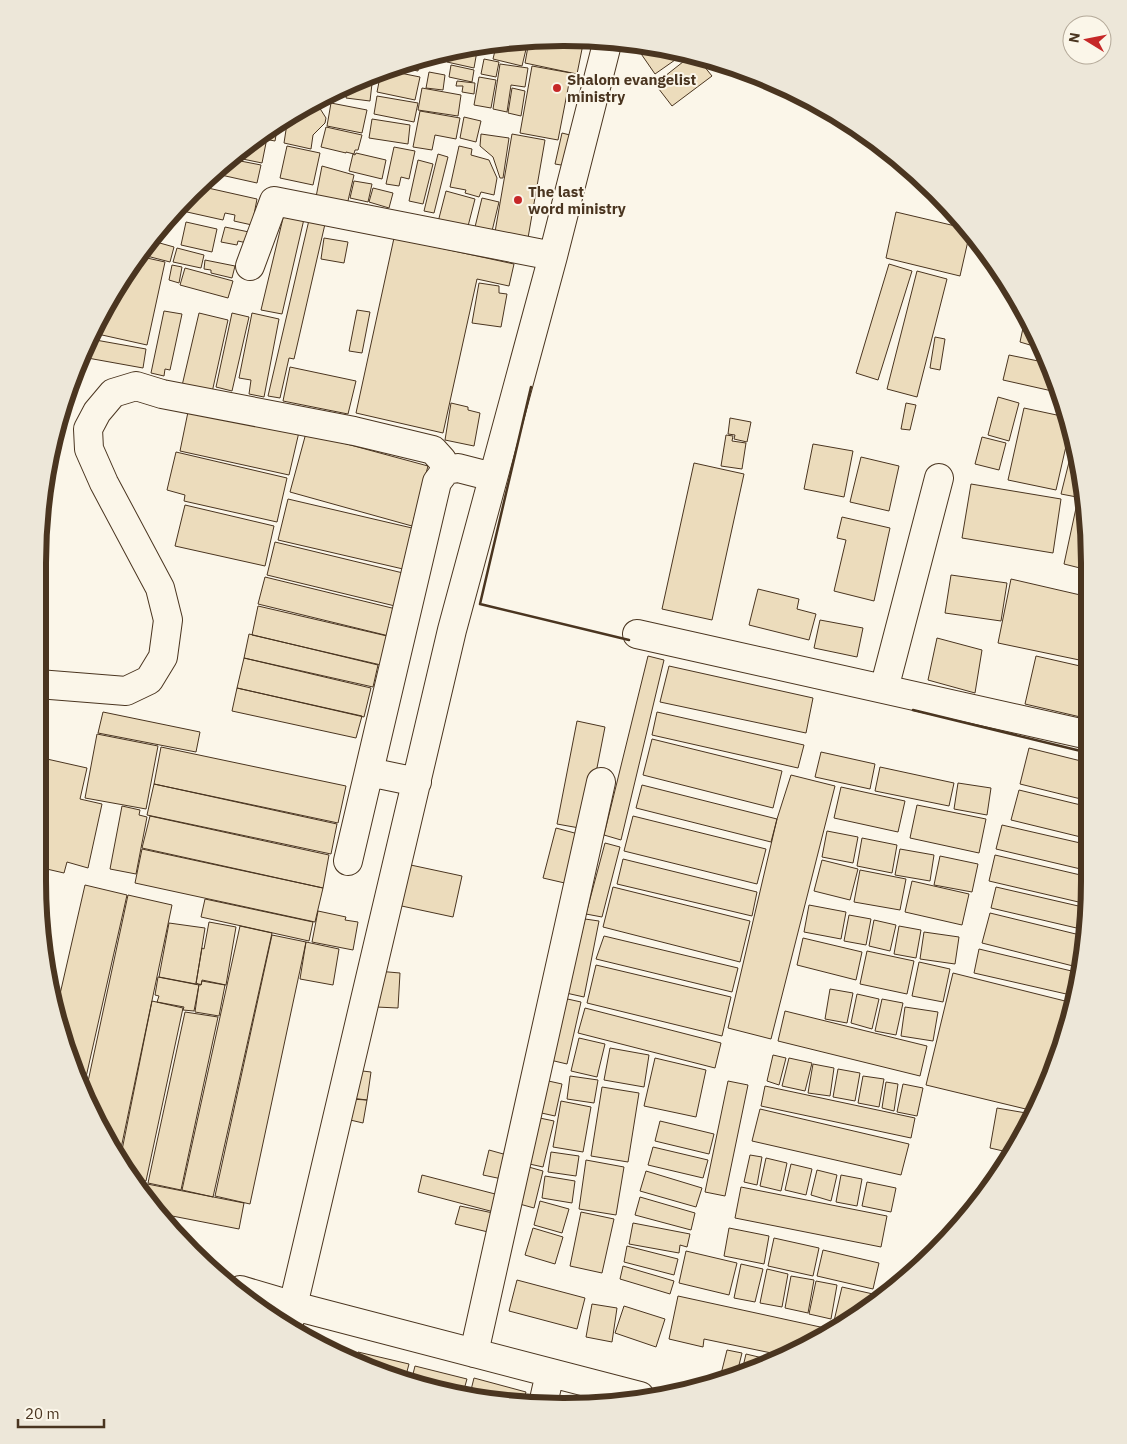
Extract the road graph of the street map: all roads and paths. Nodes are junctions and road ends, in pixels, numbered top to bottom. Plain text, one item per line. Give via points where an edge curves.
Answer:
1 (606, 48) edge
2 (553, 256) junction
3 (250, 266) dead end
4 (446, 470) junction
5 (493, 477) junction
6 (939, 478) dead end
7 (637, 634) dead end
8 (46, 685) edge
9 (884, 689) junction
10 (1081, 733) edge
11 (369, 772) junction
12 (417, 782) junction
13 (600, 782) dead end
14 (348, 861) dead end
15 (265, 1303) edge
16 (291, 1316) edge
17 (474, 1353) junction
18 (550, 1373) junction
19 (629, 1393) edge
20 (544, 1397) edge

1 - 2 lane
2 - 3 lane via 274,201
2 - 5 lane
4 - 5 lane via 458,468
4 - 8 lane via 433,450 354,431 162,394 136,386 113,393 88,429 89,449 160,588 168,620 163,657 149,680 126,691
4 - 11 lane via 437,482
5 - 12 lane via 452,630
6 - 9 lane
7 - 9 lane
9 - 10 lane
11 - 12 lane
11 - 14 lane
12 - 16 lane
13 - 17 lane
15 - 16 lane
16 - 17 lane
17 - 18 lane
18 - 19 lane
18 - 20 lane

